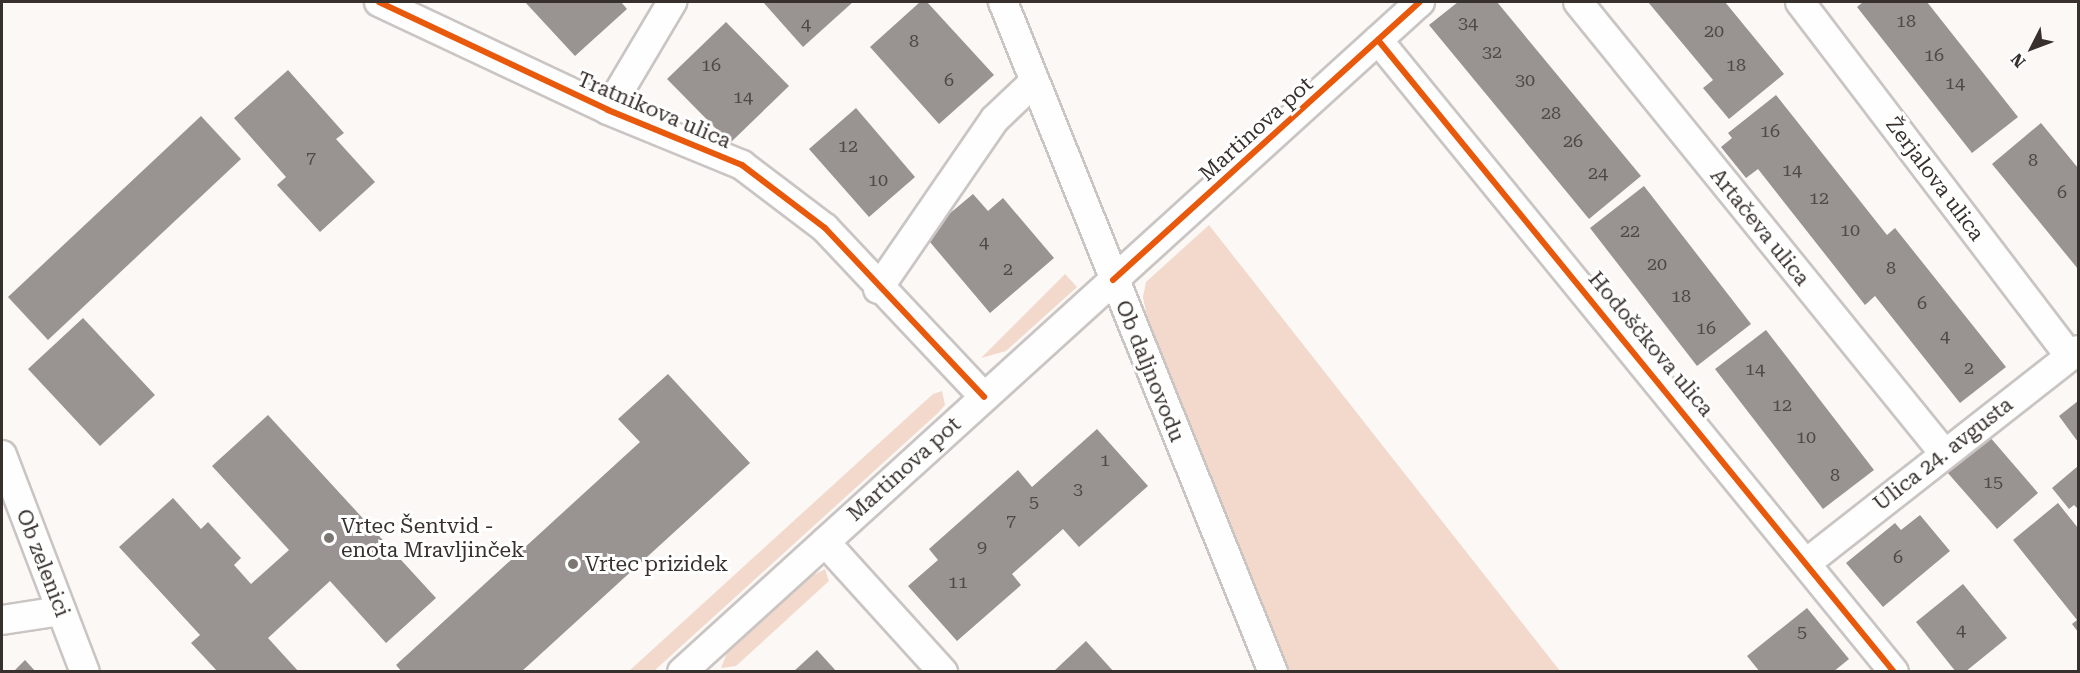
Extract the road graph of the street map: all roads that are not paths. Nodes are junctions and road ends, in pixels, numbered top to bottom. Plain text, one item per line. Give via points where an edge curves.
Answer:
1 (379, 2) edge
2 (672, 2) edge
3 (1003, 2) edge
4 (1420, 2) edge
5 (1578, 2) edge
6 (1800, 2) edge
7 (1378, 40) junction
8 (1033, 83) junction
9 (608, 110) junction
10 (1113, 280) junction
11 (878, 289) junction
12 (2074, 353) edge
13 (984, 397) junction
14 (1943, 452) junction
15 (2, 455) edge
16 (825, 542) junction
17 (1809, 561) junction
18 (61, 611) junction
19 (2, 620) edge
20 (686, 670) edge
21 (85, 672) edge
22 (943, 672) edge
23 (1273, 672) edge
24 (1894, 672) edge

1 - 9 street, Tratnikova ulica
2 - 9 street
3 - 8 street, Ob daljnovodu
4 - 7 street, Martinova pot
5 - 14 street, Artačeva ulica
6 - 12 street, Žerjalova ulica
7 - 10 street, Martinova pot
7 - 17 street, Hodoščkova ulica
8 - 10 street, Ob daljnovodu
8 - 11 street via 995,119
9 - 11 street, Tratnikova ulica via 742,165 825,228
10 - 13 street, Martinova pot
10 - 23 street, Ob daljnovodu
11 - 13 street, Tratnikova ulica
12 - 14 street, Ulica 24. avgusta
13 - 16 street, Martinova pot
14 - 17 street, Ulica 24. avgusta
15 - 18 street, Ob zelenici
16 - 20 street, Martinova pot
16 - 22 street
17 - 24 street, Hodoščkova ulica
18 - 19 street
18 - 21 street, Ob zelenici

